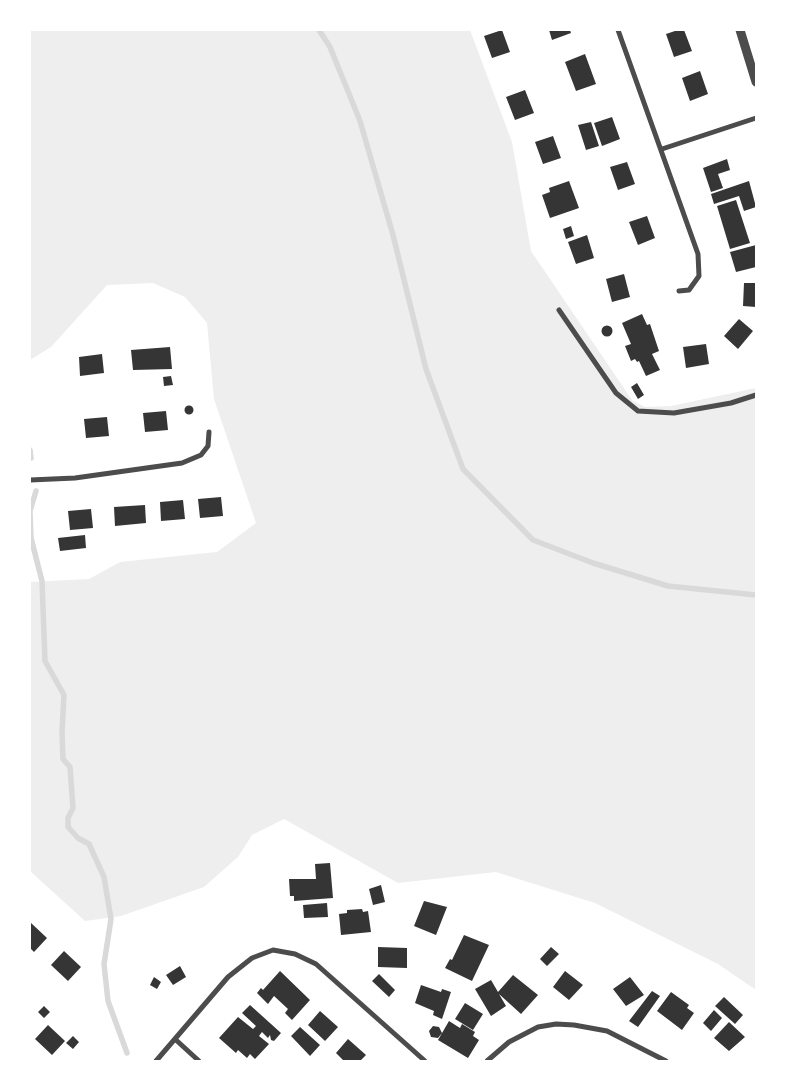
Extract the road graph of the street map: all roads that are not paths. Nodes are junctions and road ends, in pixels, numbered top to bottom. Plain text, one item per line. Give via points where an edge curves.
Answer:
1 (618, 30) edge
2 (740, 30) edge
3 (756, 82) edge
4 (756, 118) edge
5 (662, 149) junction
6 (679, 291) dead end
7 (559, 310) dead end
8 (756, 395) edge
9 (209, 432) dead end
10 (30, 480) edge
11 (176, 1040) junction
12 (156, 1061) edge
13 (199, 1061) edge
14 (425, 1061) edge
15 (487, 1061) edge
16 (666, 1061) edge

1 - 5 street
2 - 3 street
4 - 5 street
5 - 6 street via 700,268 699,276 689,290
7 - 8 street via 616,393 638,411 674,413
9 - 10 street via 208,446 201,455 182,463 75,478
11 - 12 street
11 - 13 street
11 - 14 street via 228,977 252,958 273,950 295,954 316,964
15 - 16 street via 509,1042 538,1027 565,1024 607,1031

